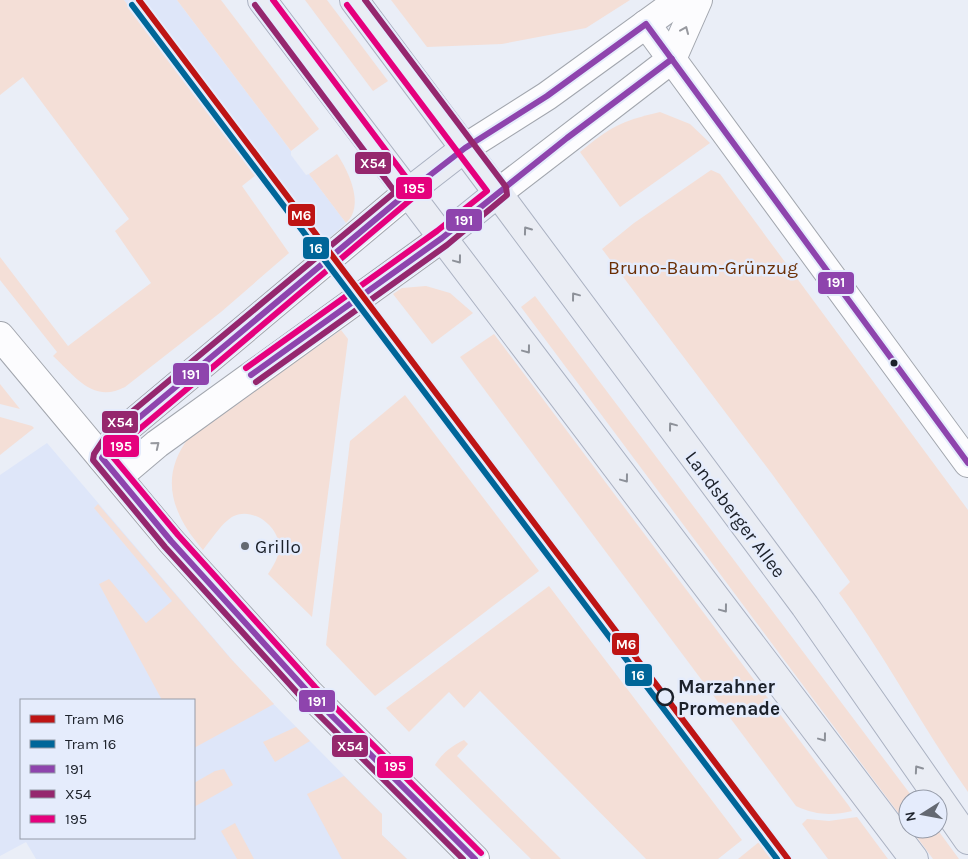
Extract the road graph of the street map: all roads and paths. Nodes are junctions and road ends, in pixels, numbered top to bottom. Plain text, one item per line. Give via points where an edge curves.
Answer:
1 (262, 0) edge
2 (354, 0) edge
3 (676, 0) edge
4 (698, 0) edge
5 (646, 24) junction
6 (672, 59) junction
7 (466, 148) junction
8 (498, 192) junction
9 (407, 193) junction
10 (442, 238) junction
11 (0, 336) edge
12 (968, 463) edge
13 (110, 467) junction
14 (968, 840) edge
15 (475, 859) edge
16 (914, 859) edge

1 - 9 main road
2 - 7 main road, Landsberger Allee
3 - 5 street
6 -> 4 street
5 - 6 street
5 - 7 street via 547,96
6 - 8 street
6 - 12 street
7 - 8 main road, Landsberger Allee
7 - 9 main road
8 - 10 main road
14 -> 8 main road, Landsberger Allee via 805,606
9 - 10 main road
9 - 13 street via 116,437
13 -> 10 street via 157,444
10 -> 16 main road
11 - 13 street
13 - 15 street via 171,541 309,693

